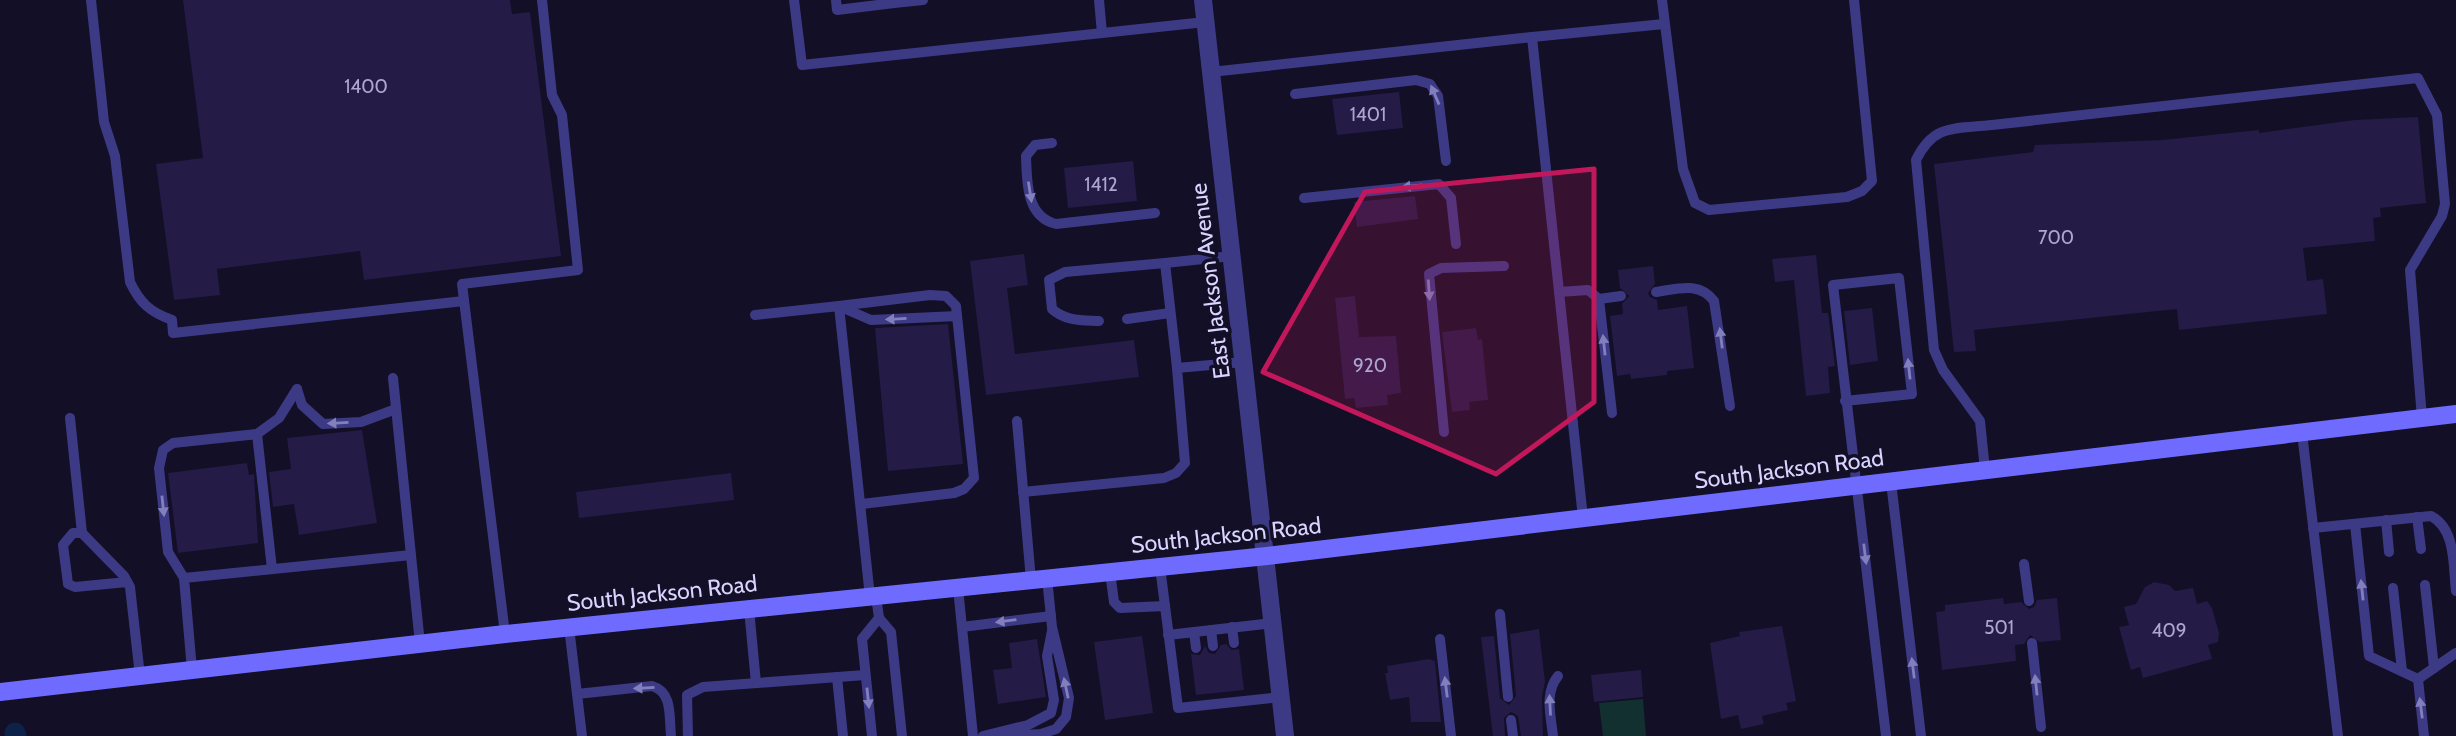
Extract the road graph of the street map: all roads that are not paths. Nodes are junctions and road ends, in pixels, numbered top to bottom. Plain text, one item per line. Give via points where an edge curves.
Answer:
1 (91, 0) edge
2 (542, 0) edge
3 (794, 0) edge
4 (836, 0) edge
5 (923, 0) edge
6 (1099, 0) edge
7 (1203, 0) edge
8 (1662, 0) edge
9 (1854, 0) edge
10 (894, 1) edge
11 (1205, 22) junction
12 (1664, 24) junction
13 (1102, 33) junction
14 (1532, 37) junction
15 (1211, 72) junction
16 (1295, 94) dead end
17 (1052, 143) dead end
18 (1446, 161) dead end
19 (1304, 198) dead end
20 (1155, 213) dead end
21 (1456, 244) dead end
22 (1232, 256) junction
23 (1165, 263) junction
24 (1504, 265) dead end
25 (1559, 292) junction
26 (1656, 292) dead end
27 (1621, 296) dead end
28 (1599, 299) junction
29 (464, 301) junction
30 (839, 306) junction
31 (1170, 313) junction
32 (755, 315) dead end
33 (957, 316) junction
34 (1127, 319) dead end
35 (1099, 321) dead end
36 (1244, 362) junction
37 (1177, 368) junction
38 (393, 378) dead end
39 (1846, 401) junction
40 (1730, 406) dead end
41 (397, 409) junction
42 (1612, 413) dead end
43 (2456, 414) edge
44 (70, 418) dead end
45 (2422, 418) junction
46 (1017, 421) dead end
47 (1444, 432) dead end
48 (2302, 433) junction
49 (257, 434) junction
50 (1985, 470) junction
51 (1891, 482) junction
52 (1857, 486) junction
53 (1023, 492) junction
54 (862, 504) junction
55 (2417, 517) junction
56 (1583, 519) junction
57 (2386, 520) junction
58 (2355, 524) junction
59 (2313, 528) junction
60 (82, 533) junction
61 (2421, 549) dead end
62 (2389, 552) dead end
63 (411, 555) junction
64 (1267, 556) junction
65 (2024, 564) dead end
66 (1160, 567) junction
67 (272, 569) junction
68 (1110, 572) junction
69 (184, 578) junction
70 (1039, 579) junction
71 (127, 582) junction
72 (2425, 585) dead end
73 (958, 588) junction
74 (2393, 589) dead end
75 (2456, 591) edge
76 (873, 596) junction
77 (2029, 601) dead end
78 (1165, 606) junction
79 (749, 609) junction
80 (1500, 614) dead end
81 (878, 618) junction
82 (1052, 621) junction
83 (1273, 623) junction
84 (569, 627) junction
85 (962, 627) junction
86 (1232, 628) junction
87 (1211, 630) junction
88 (1194, 632) junction
89 (505, 634) junction
90 (1168, 635) junction
91 (1440, 639) dead end
92 (420, 643) junction
93 (1234, 643) dead end
94 (2032, 643) dead end
95 (1213, 646) dead end
96 (1196, 648) dead end
97 (2456, 653) edge
98 (2434, 668) junction
99 (192, 670) junction
100 (2402, 671) junction
101 (865, 675) junction
102 (140, 676) junction
103 (1558, 676) dead end
104 (837, 677) junction
105 (2418, 679) junction
106 (756, 683) junction
107 (0, 692) edge
108 (577, 694) junction
109 (1281, 696) junction
110 (1508, 697) dead end
111 (1511, 720) dead end
112 (2041, 727) dead end
113 (582, 736) edge
114 (671, 736) edge
115 (688, 736) edge
116 (843, 736) edge
117 (872, 736) edge
118 (902, 736) edge
119 (974, 736) edge
120 (983, 736) edge
121 (1010, 736) edge
122 (1285, 736) edge
123 (1451, 736) edge
124 (1513, 736) edge
125 (1553, 736) edge
126 (1886, 736) edge
127 (1921, 736) edge
128 (2337, 736) edge
129 (2424, 736) edge

1 - 29 lane via 104,122 116,156 130,282 153,314 172,320 173,333
2 - 29 lane via 552,95 562,115 578,270 462,284
3 - 13 lane via 802,65
4 - 10 lane via 837,10
5 - 10 lane
6 - 13 lane
7 - 11 street, East Jackson Avenue
8 - 12 lane
9 - 12 lane via 1872,181 1847,197 1709,210 1695,203 1683,169
11 - 13 lane
11 - 15 street, East Jackson Avenue
12 - 14 lane
14 - 15 lane
14 - 25 lane
15 - 22 street, East Jackson Avenue
18 -> 16 lane via 1438,96 1430,84 1416,80
17 -> 20 lane via 1035,145 1026,156 1031,202 1036,214 1046,221
21 -> 19 lane via 1451,198 1439,184
22 - 23 lane
22 - 36 street, East Jackson Avenue
23 - 31 lane
23 - 35 lane via 1065,272 1049,280 1052,309 1057,314
24 -> 47 lane via 1441,268 1429,274
25 - 28 lane via 1588,290
25 - 56 lane
40 -> 26 lane via 1714,301 1703,289 1694,287
27 - 28 lane
42 -> 28 lane
29 - 89 lane
30 - 32 lane
33 -> 30 lane via 871,320
30 - 33 lane via 946,296 956,306
30 - 54 lane
31 - 34 lane
31 - 37 lane
33 - 54 lane via 974,478 954,493
36 - 37 lane
36 - 64 street, East Jackson Avenue
37 - 53 lane via 1185,463 1176,473
38 - 41 lane
39 -> 39 lane via 1912,394 1899,278 1833,285
39 - 52 lane
41 -> 49 lane via 361,422 323,424 302,405 297,389 279,418
41 - 63 lane
43 - 45 main road, South Jackson Road
44 - 60 lane
45 - 48 main road, South Jackson Road
45 - 50 lane via 2410,270 2445,204 2437,114 2418,78 1992,125 1931,136 1916,160 1934,350 1943,370 1976,412
46 - 53 lane
48 - 50 main road, South Jackson Road
48 - 59 lane
49 - 67 lane
49 -> 69 lane via 173,443 163,450 159,468 168,552
50 - 51 main road, South Jackson Road
51 - 52 main road, South Jackson Road
127 -> 51 lane
52 - 56 main road, South Jackson Road
52 -> 126 lane
53 - 70 lane
54 - 76 lane
55 - 57 lane
55 - 61 lane
55 - 75 lane via 2431,516 2448,530
56 - 64 main road, South Jackson Road
57 - 58 lane
57 - 62 lane
58 - 59 lane
100 -> 58 lane via 2369,656
59 - 128 lane
60 - 71 lane
60 - 71 lane via 73,533 63,545 68,584
63 - 67 lane
63 - 92 lane
64 - 66 main road, South Jackson Road
64 - 83 street, East Jackson Avenue
65 - 77 lane
66 - 68 main road, South Jackson Road
66 - 78 lane
67 - 69 lane
68 - 70 main road, South Jackson Road
68 - 78 lane via 1114,602 1120,608
69 - 99 lane
70 - 73 main road, South Jackson Road
70 - 82 lane
71 - 102 lane
72 - 98 lane
73 - 76 main road, South Jackson Road
73 - 85 lane
74 - 100 lane
76 - 79 main road, South Jackson Road
76 - 81 lane
78 - 90 lane
79 - 84 main road, South Jackson Road
79 - 106 lane
80 - 110 lane
81 - 101 lane via 862,639
81 - 118 lane via 891,632
82 -> 85 lane
82 - 120 lane via 1047,656 1054,700 1051,713 1028,725
121 -> 82 lane via 1056,729 1066,717 1069,698
83 - 86 lane
83 - 109 street, East Jackson Avenue
84 - 89 main road, South Jackson Road
84 - 108 lane
85 - 119 lane
86 - 87 lane
86 - 93 lane
87 - 88 lane
87 - 95 lane
88 - 90 lane
88 - 96 lane
89 - 92 main road, South Jackson Road
90 - 109 lane via 1178,708 1218,698
123 -> 91 lane
92 - 99 main road, South Jackson Road
112 -> 94 lane
97 - 98 lane
98 - 105 lane
99 - 102 main road, South Jackson Road
100 - 105 lane
101 - 104 lane
101 -> 117 lane
102 - 107 main road, South Jackson Road
125 -> 103 lane via 1550,685
104 - 106 lane
104 - 116 lane
129 -> 105 lane
106 - 115 lane via 703,687 687,695
108 - 113 lane
114 -> 108 lane via 661,688
109 - 122 street, East Jackson Avenue
111 - 124 lane

